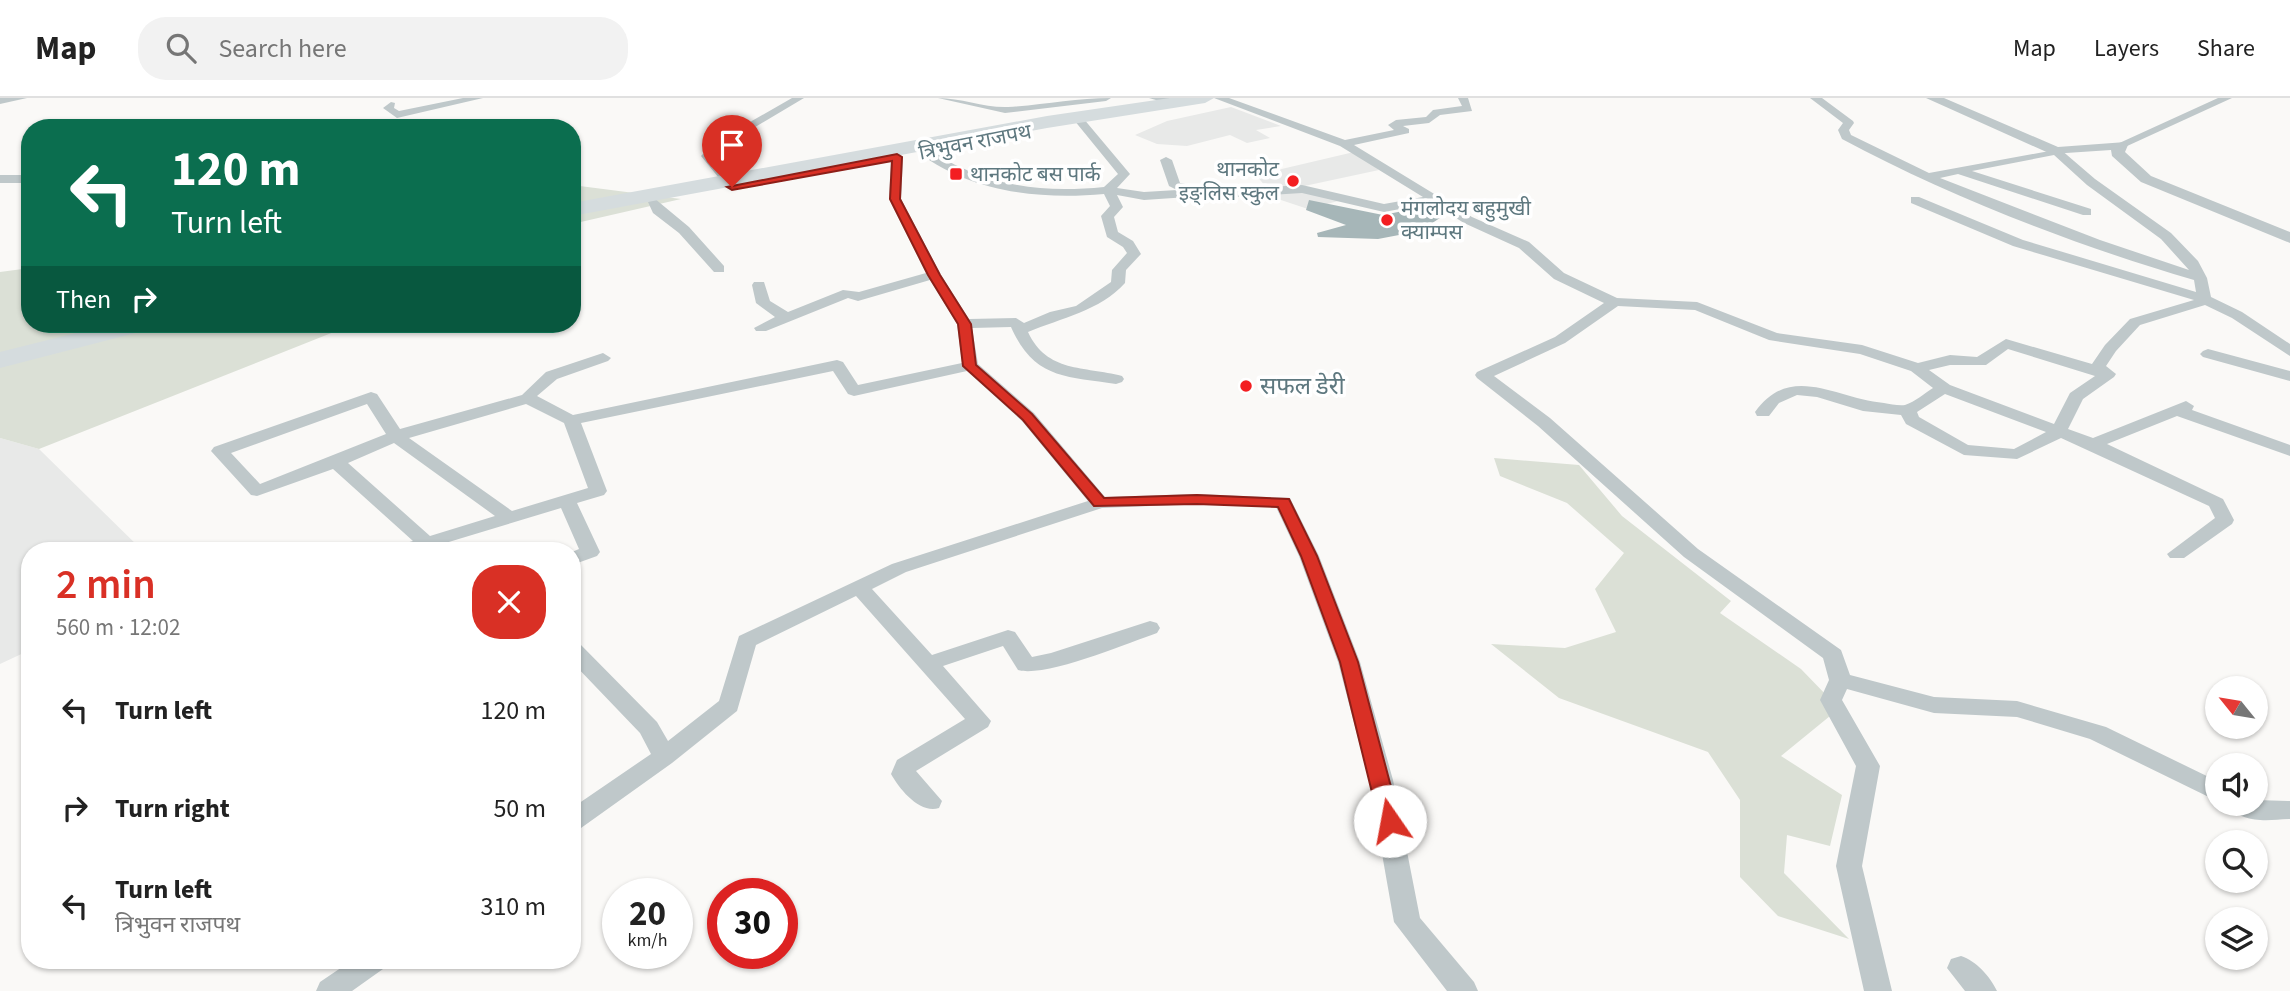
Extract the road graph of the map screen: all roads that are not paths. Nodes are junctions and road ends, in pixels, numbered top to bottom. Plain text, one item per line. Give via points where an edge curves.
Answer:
1 (22, 98) edge
2 (478, 98) edge
3 (799, 98) edge
4 (943, 98) edge
5 (1106, 98) edge
6 (1154, 98) edge
7 (1205, 98) edge
8 (1219, 98) edge
9 (1463, 98) edge
10 (1815, 98) edge
11 (1933, 98) edge
12 (2227, 98) edge
13 (0, 101) edge
14 (1173, 102) junction
15 (391, 105) dead end
16 (1083, 119) junction
17 (1344, 144) junction
18 (2122, 145) junction
19 (920, 149) junction
20 (2056, 151) junction
21 (897, 157) junction
22 (1166, 160) dead end
23 (1959, 171) junction
24 (1926, 177) junction
25 (0, 179) edge
26 (21, 179) edge
27 (727, 180) junction
28 (1108, 190) junction
29 (1237, 193) junction
30 (1217, 194) junction
31 (1436, 199) junction
32 (1915, 200) dead end
33 (654, 202) junction
34 (1233, 207) dead end
35 (581, 208) edge
36 (2087, 212) dead end
37 (581, 218) edge
38 (2290, 238) edge
39 (719, 269) dead end
40 (934, 275) junction
41 (2200, 278) junction
42 (759, 285) dead end
43 (2204, 299) junction
44 (1615, 302) junction
45 (787, 318) junction
46 (964, 324) junction
47 (761, 328) dead end
48 (1020, 330) junction
49 (64, 333) edge
50 (106, 333) edge
51 (0, 349) edge
52 (2290, 351) edge
53 (2208, 354) dead end
54 (603, 358) dead end
55 (0, 360) edge
56 (970, 366) junction
57 (1917, 368) junction
58 (2108, 374) junction
59 (2290, 376) edge
60 (1116, 379) dead end
61 (1944, 387) junction
62 (528, 398) junction
63 (1908, 410) junction
64 (1763, 412) dead end
65 (571, 419) junction
66 (2058, 433) junction
67 (396, 436) junction
68 (2093, 444) junction
69 (2290, 451) edge
70 (337, 462) junction
71 (567, 501) junction
72 (1100, 503) junction
73 (509, 518) junction
74 (426, 542) joint
75 (2177, 554) dead end
76 (581, 556) edge
77 (859, 587) junction
78 (1150, 628) dead end
79 (581, 658) edge
80 (927, 664) junction
81 (1840, 680) junction
82 (664, 757) junction
83 (2205, 786) edge
84 (929, 801) dead end
85 (2290, 810) edge
86 (2268, 811) edge
87 (581, 815) edge
88 (1961, 968) dead end
89 (362, 969) edge
90 (330, 991) edge
91 (1464, 991) edge
92 (1878, 991) edge
93 (1983, 991) edge

1 - 13 street
2 - 15 street via 397,115 388,108
3 - 27 street via 707,156
4 - 5 street via 991,112
6 - 14 street
7 - 14 highway, त्रिभुवन राजपथ
8 - 17 street
9 - 17 street via 1468,109 1437,112 1429,120 1414,118 1393,125 1404,132
10 - 24 street via 1849,123 1843,130 1846,137
11 - 20 street
12 - 18 street
14 - 16 highway, त्रिभुवन राजपथ
16 - 19 highway, त्रिभुवन राजपथ
16 - 28 street via 1124,174
17 - 31 street
18 - 20 street
18 - 38 street via 2117,153 2146,179
19 - 21 highway, त्रिभुवन राजपथ
19 - 27 highway, त्रिभुवन राजपथ
19 - 28 street via 937,161 1039,194
20 - 23 street
20 - 41 street via 2166,236 2191,261
21 - 33 highway, त्रिभुवन राजपथ
21 - 40 street via 895,199
22 - 30 street via 1175,186
23 - 24 street
23 - 36 street
24 - 41 street
25 - 26 street
27 - 35 highway, त्रिभुवन राजपथ
28 - 30 street via 1144,196
28 - 48 street via 1117,207 1107,216 1112,234 1134,254 1116,273 1118,283 1081,309
29 - 30 street
29 - 31 street via 1302,189 1384,208
29 - 34 street via 1241,196 1233,199
31 - 44 street via 1468,220 1524,245 1559,276
32 - 43 street via 2018,243
33 - 37 highway, त्रिभुवन राजपथ
33 - 39 street
40 - 45 street via 858,298 848,293
40 - 46 street
41 - 43 street
42 - 45 street via 763,303
43 - 52 street
43 - 58 street via 2136,322 2124,331 2097,368
44 - 57 street via 1697,306 1774,337 1861,350
44 - 81 street via 1560,340 1483,375 1544,422 1691,553 1833,655
45 - 47 street
46 - 48 street via 1016,322
46 - 56 street
48 - 60 street via 1028,348 1058,370
49 - 51 highway
50 - 55 highway
53 - 59 street
54 - 62 street via 550,374
56 - 65 street via 853,391 837,365
56 - 72 street via 1028,417
57 - 58 street via 1950,360 1980,362 2006,344
57 - 61 street
58 - 66 street via 2076,396
61 - 63 street
61 - 66 street
62 - 65 street
62 - 67 street
63 - 64 street via 1792,389
63 - 66 street via 1912,420 1964,450 2017,454
65 - 71 street via 598,491
66 - 68 street
67 - 70 street
67 - 70 street via 371,397 220,451 257,491
67 - 73 street
68 - 69 street via 2181,408
68 - 75 street via 2216,503 2225,520
70 - 74 street
71 - 73 street
71 - 76 street via 590,552
72 - 77 street via 899,568
72 - 91 street via 1283,502 1349,662 1384,793 1407,922
73 - 74 street
77 - 80 street
77 - 82 street via 746,641 729,705
78 - 80 street via 1026,665 1008,637
79 - 82 street via 649,729
80 - 84 street via 980,720 905,766 903,774
81 - 83 street via 1934,705 2017,709 2098,733
81 - 92 street via 1831,700 1868,766 1849,866
82 - 87 street
85 - 86 street
88 - 93 street
89 - 90 street

